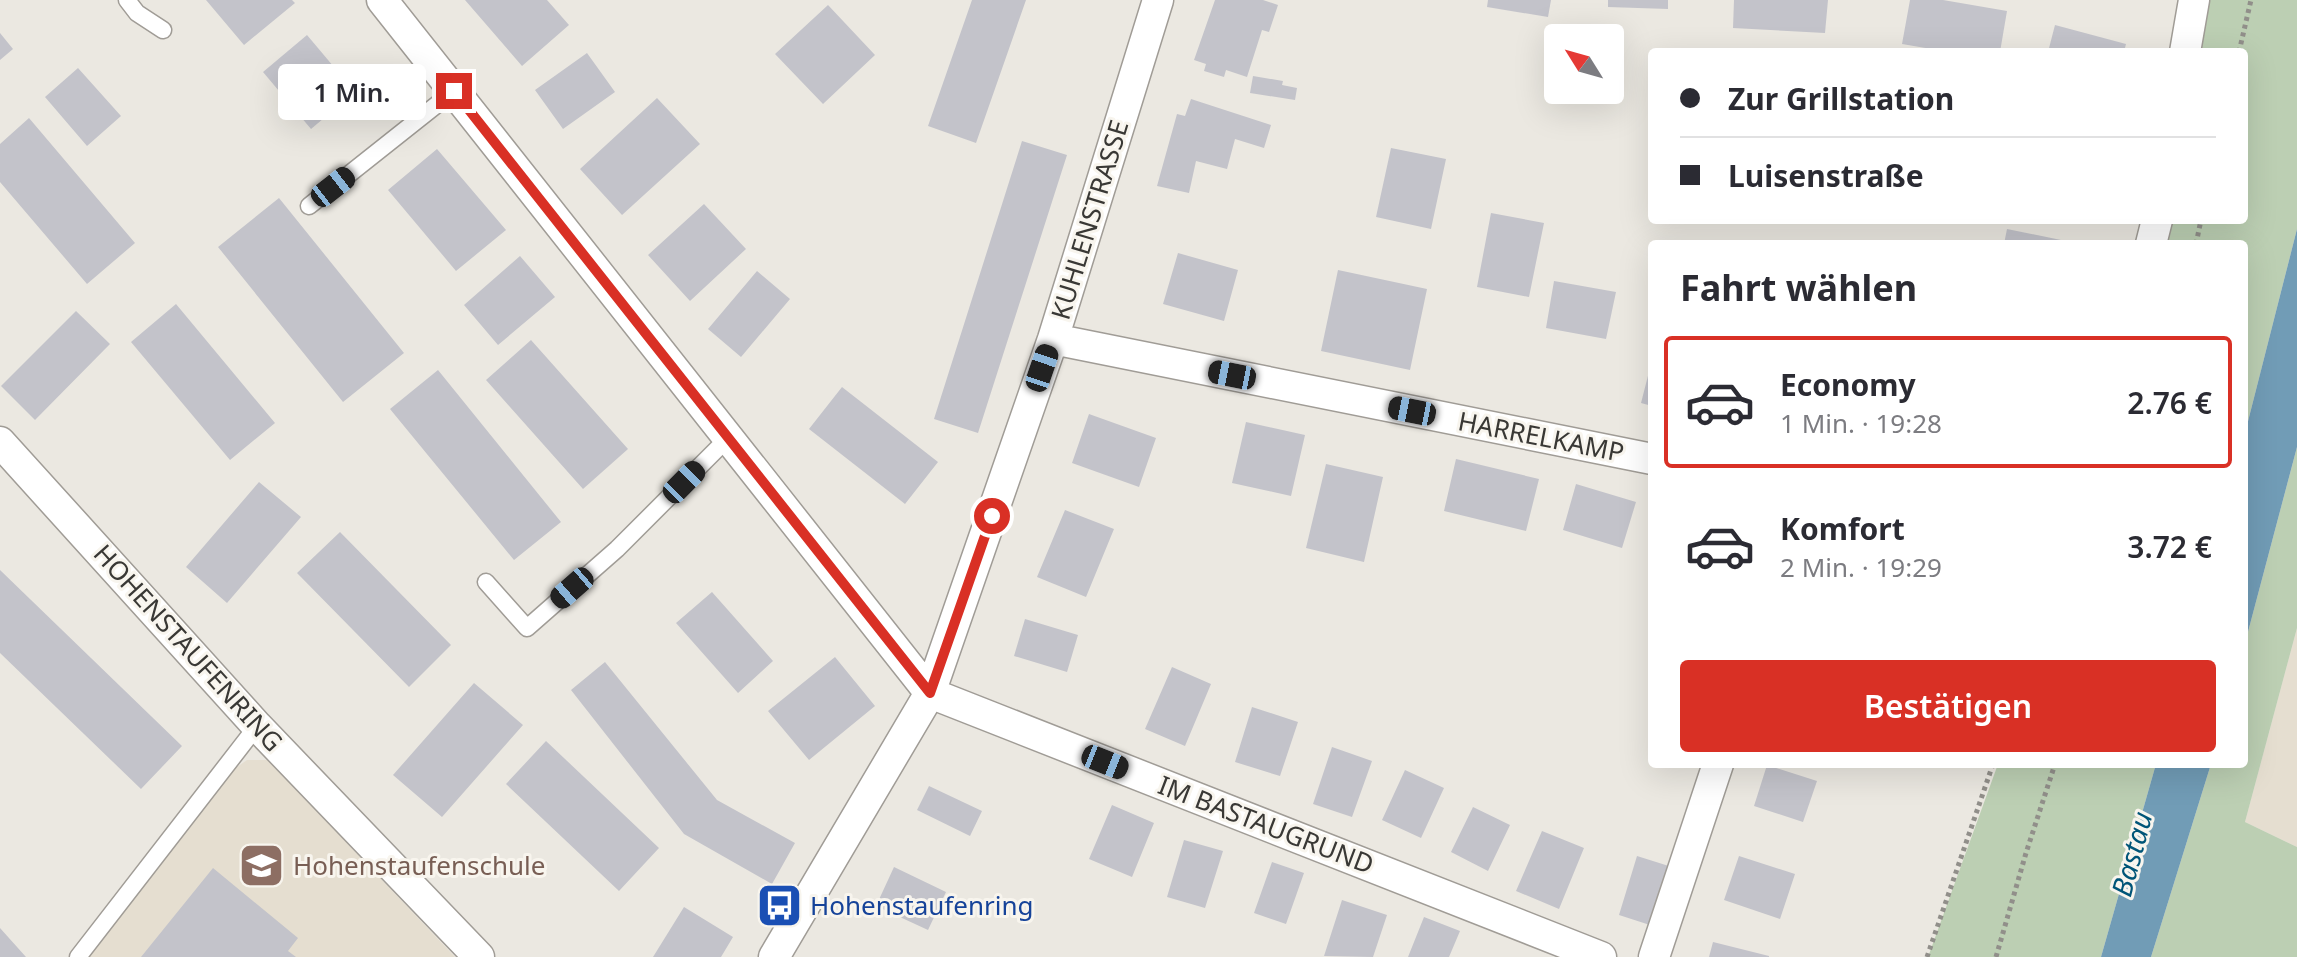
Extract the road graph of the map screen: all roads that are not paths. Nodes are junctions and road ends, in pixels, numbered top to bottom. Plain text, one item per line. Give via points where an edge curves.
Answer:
1 (127, 0) edge
2 (382, 0) edge
3 (1158, 0) edge
4 (2194, 0) edge
5 (163, 30) dead end
6 (2186, 48) edge
7 (454, 91) junction
8 (309, 206) dead end
9 (1053, 339) junction
10 (728, 438) junction
11 (5, 455) edge
12 (1648, 458) edge
13 (486, 582) dead end
14 (930, 693) junction
15 (257, 726) junction
16 (1717, 768) edge
17 (78, 957) edge
18 (479, 957) edge
19 (774, 957) edge
20 (1601, 957) edge
21 (1654, 957) edge

1 - 5 lane
2 - 7 street
3 - 9 street, KUHLENSTRASSE
4 - 6 street
7 - 8 lane
7 - 10 street
9 - 12 street, HARRELKAMP
9 - 14 street, KUHLENSTRASSE
10 - 13 lane via 617,549 527,628
10 - 14 street
11 - 15 street, HOHENSTAUFENRING
14 - 19 street, KUHLENSTRASSE
14 - 20 street, IM BASTAUGRUND
15 - 17 lane
15 - 18 street, HOHENSTAUFENRING
16 - 21 street

